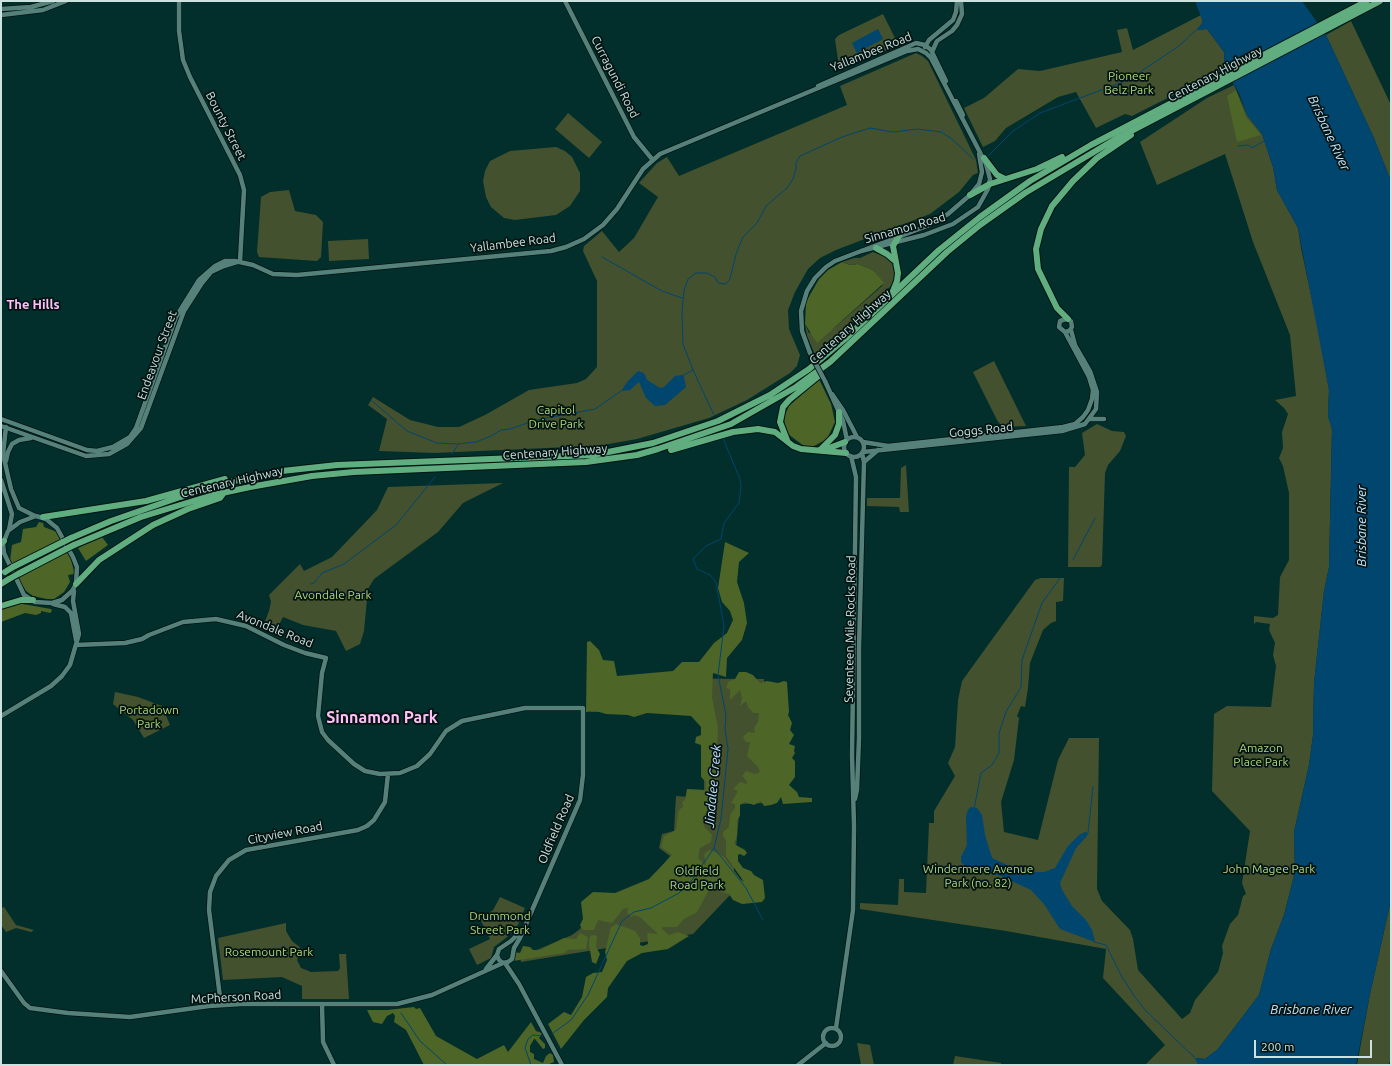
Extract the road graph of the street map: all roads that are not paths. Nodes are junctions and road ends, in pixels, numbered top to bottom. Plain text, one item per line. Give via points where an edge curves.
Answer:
1 (53, 1) edge
2 (66, 1) edge
3 (178, 1) edge
4 (565, 1) edge
5 (957, 1) edge
6 (961, 1) edge
7 (1367, 1) edge
8 (1380, 1) edge
9 (1, 9) edge
10 (1, 15) edge
11 (1340, 18) junction
12 (953, 20) junction
13 (959, 21) junction
14 (956, 26) junction
15 (943, 36) junction
16 (926, 46) junction
17 (932, 52) junction
18 (926, 53) junction
19 (1208, 87) junction
20 (949, 90) junction
21 (809, 91) junction
22 (1139, 126) junction
23 (967, 128) joint
24 (1091, 145) junction
25 (976, 146) junction
26 (984, 158) junction
27 (652, 159) junction
28 (1005, 179) junction
29 (990, 184) junction
30 (970, 195) junction
31 (899, 236) junction
32 (894, 243) junction
33 (876, 248) junction
34 (861, 251) junction
35 (894, 260) junction
36 (240, 262) junction
37 (893, 292) junction
38 (1068, 319) junction
39 (1071, 330) junction
40 (1065, 332) junction
41 (830, 362) junction
42 (830, 392) junction
43 (839, 412) junction
44 (2, 419) edge
45 (1104, 419) dead end
46 (1090, 420) junction
47 (8, 421) junction
48 (4, 427) edge
49 (857, 437) junction
50 (33, 438) junction
51 (846, 441) junction
52 (863, 442) junction
53 (789, 443) junction
54 (658, 449) junction
55 (822, 450) junction
56 (878, 450) junction
57 (863, 452) junction
58 (848, 454) junction
59 (864, 462) junction
60 (6, 471) junction
61 (253, 476) junction
62 (1, 480) edge
63 (224, 493) junction
64 (40, 517) junction
65 (8, 531) junction
66 (2, 542) edge
67 (3, 573) edge
68 (1, 584) edge
69 (75, 585) junction
70 (32, 600) junction
71 (52, 603) junction
72 (1, 606) edge
73 (77, 643) junction
74 (1, 716) edge
75 (388, 774) junction
76 (853, 805) junction
77 (523, 929) junction
78 (503, 946) junction
79 (513, 951) junction
80 (497, 956) junction
81 (506, 962) junction
82 (485, 970) junction
83 (1, 971) edge
84 (322, 1004) junction
85 (221, 1005) junction
86 (836, 1028) junction
87 (826, 1043) junction
88 (334, 1065) edge
89 (562, 1065) edge
90 (798, 1065) edge

1 - 9 main road via 31,7
2 - 10 main road via 35,11
3 - 36 main road, Bounty Street via 183,60 240,176 244,190
4 - 27 main road, Curragundi Road via 634,137
5 - 12 main road
6 - 13 main road
7 - 11 highway, Centenary Highway
8 - 11 highway, Centenary Highway
11 - 19 highway, Centenary Highway
12 - 13 main road
12 - 14 main road
12 - 16 main road
13 - 14 main road
14 - 15 main road
15 - 16 main road
15 - 17 main road
16 - 17 main road, Yallambee Road
16 - 18 main road
16 - 21 main road, Yallambee Road via 914,44
17 - 20 main road, Yallambee Road
18 - 20 main road, Yallambee Road
18 - 21 main road, Yallambee Road via 918,50 907,51
19 - 22 highway, Centenary Highway
19 - 24 highway, Centenary Highway
20 - 23 main road, Yallambee Road
21 - 27 main road, Yallambee Road
22 - 38 highway via 1135,132 1097,158 1076,177 1058,197 1041,229 1036,249 1038,269 1058,308
22 - 41 highway, Centenary Highway via 1045,180 980,225 928,269
23 - 25 main road, Sinnamon Road
24 - 28 highway via 1081,146 1037,169
24 - 37 highway, Centenary Highway via 1030,181 980,217
25 - 26 main road, Sinnamon Road
25 - 30 main road, Sinnamon Road via 982,172 979,184
26 - 28 highway via 998,176
26 - 29 main road, Sinnamon Road via 989,170
27 - 36 main road, Yallambee Road via 603,225 584,239 558,249 292,276 273,274
28 - 29 highway
29 - 30 highway
29 - 32 main road, Sinnamon Road via 980,205 959,220 940,229
30 - 31 main road, Sinnamon Road via 937,221
31 - 32 highway
31 - 34 main road, Sinnamon Road
32 - 33 main road, Sinnamon Road
32 - 35 highway
33 - 34 main road, Sinnamon Road
33 - 35 highway
34 - 42 main road, Sinnamon Road, bridge via 841,258 826,267 815,278 807,291 801,317 804,338
35 - 37 highway via 898,278
36 - 47 main road, Endeavour Street via 220,263 208,270 199,280 176,317 138,424 124,441 103,450 87,450
36 - 50 main road, Endeavour Street via 211,272 202,282 184,311 141,428 127,444 109,454 86,456
37 - 61 highway, Centenary Highway via 833,350 782,388 718,421 653,443 587,455 337,465
38 - 39 main road via 1072,323
38 - 40 main road via 1059,323 1060,329
39 - 40 main road
39 - 46 main road via 1075,345 1095,386 1098,401
40 - 52 main road, Goggs Road via 1091,381 1093,394 1088,410 1077,422 1063,427 888,446
41 - 53 highway via 826,370 783,407 781,426
41 - 54 highway, Centenary Highway via 796,387 731,424
42 - 43 main road, Sinnamon Road
42 - 49 main road, Sinnamon Road via 841,406
43 - 51 main road, Sinnamon Road
43 - 55 highway via 835,436
44 - 47 main road, Endeavour Street
44 - 48 main road
45 - 46 main road
46 - 56 main road, Goggs Road via 1078,427 1062,431
47 - 48 main road
48 - 50 main road, Endeavour Street
48 - 60 main road
49 - 51 main road
49 - 52 main road
50 - 60 main road via 18,440 12,444 8,452
51 - 55 highway
51 - 58 main road via 844,447
52 - 57 main road
53 - 54 highway via 770,430 751,429 663,452
53 - 55 highway via 801,449
54 - 63 highway, Centenary Highway via 637,455 586,462 333,474
55 - 58 highway
56 - 57 main road, Goggs Road
56 - 59 main road
57 - 58 main road via 857,456
57 - 59 main road, Seventeen Mile Rocks Road
58 - 76 main road, Seventeen Mile Rocks Road via 856,477
59 - 76 main road, Seventeen Mile Rocks Road via 859,640 859,761
60 - 64 main road via 19,508
61 - 64 highway via 245,475 118,506
61 - 67 highway, Centenary Highway, bridge via 160,504 71,538
62 - 65 main road via 12,514
63 - 68 highway, Centenary Highway, bridge via 141,517 66,548
63 - 69 highway via 220,498 153,525 99,560
64 - 65 main road via 20,522
64 - 69 main road via 57,528 67,543 77,568
65 - 66 main road
66 - 70 main road via 7,562 22,592
69 - 71 main road via 66,598
69 - 73 main road via 72,598 78,630
70 - 71 main road
70 - 72 highway via 15,601
71 - 73 main road via 65,607 71,613
73 - 74 main road via 70,665 57,681
73 - 75 main road, Avondale Road via 126,643 183,622 216,619 246,626 284,645 326,658 318,716 322,732 354,764 365,771
75 - 77 main road, Oldfield Road via 400,773 417,766 430,754 446,731 462,721 530,708 584,708 580,800
75 - 85 main road, Cityview Road via 385,802 367,826 358,830 246,850 229,860 216,876 210,892 210,910
76 - 86 main road, Seventeen Mile Rocks Road via 853,910
77 - 78 main road, Oldfield Road
77 - 79 main road, Oldfield Road
78 - 79 main road
78 - 80 main road
79 - 81 main road via 513,957
80 - 81 main road via 499,960
80 - 82 main road
81 - 82 main road, McPherson Road
81 - 89 main road
82 - 84 main road, McPherson Road via 432,995 411,1001 383,1004
83 - 85 main road, McPherson Road via 24,1003 37,1010 130,1017
84 - 85 main road, McPherson Road
84 - 88 main road via 323,1042
86 - 87 main road via 829,1028 825,1032 823,1037
86 - 87 main road via 841,1034 840,1042 833,1046
87 - 90 main road

